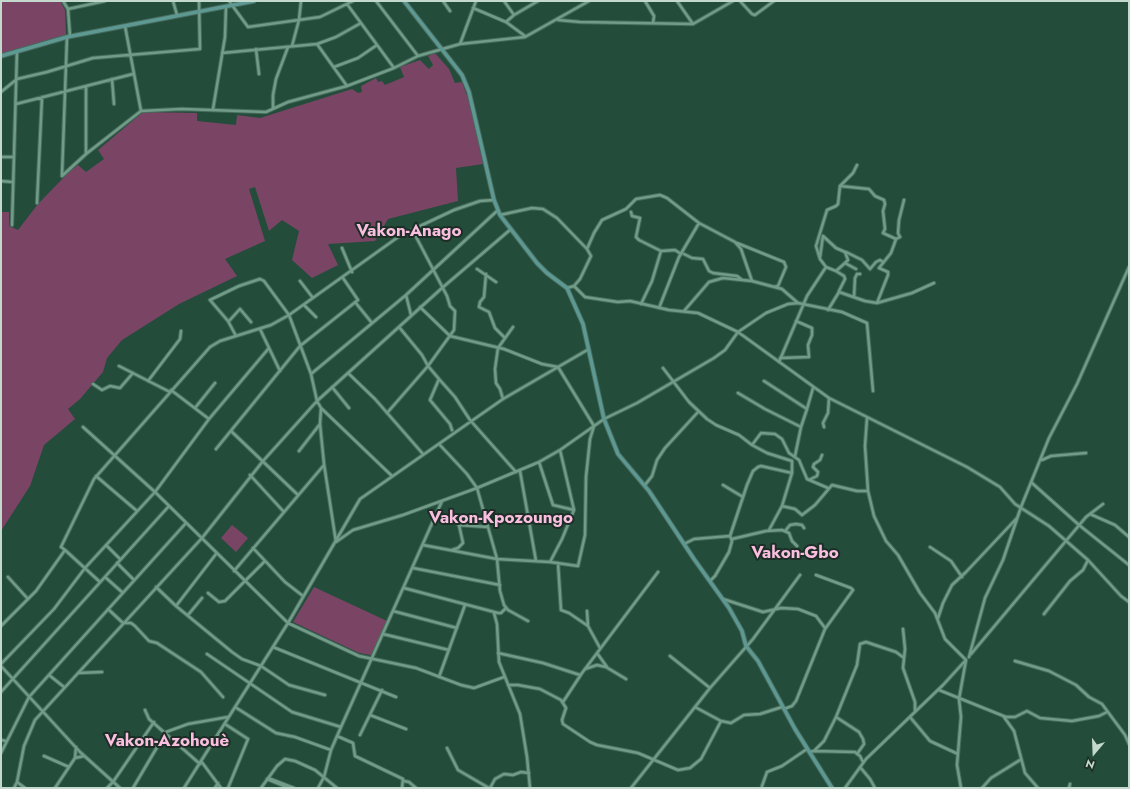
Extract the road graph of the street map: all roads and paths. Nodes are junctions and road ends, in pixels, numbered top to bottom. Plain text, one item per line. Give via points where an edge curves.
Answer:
1 (63, 1) edge
2 (105, 1) edge
3 (173, 1) edge
4 (199, 1) edge
5 (254, 1) edge
6 (301, 1) edge
7 (353, 1) edge
8 (376, 1) edge
9 (404, 1) edge
10 (443, 1) edge
11 (504, 1) edge
12 (538, 1) edge
13 (578, 1) edge
14 (589, 1) edge
15 (646, 1) edge
16 (677, 1) edge
17 (733, 1) edge
18 (740, 1) edge
19 (774, 1) edge
20 (474, 2) edge
21 (229, 4) edge
22 (347, 4) junction
23 (582, 5) junction
24 (473, 8) junction
25 (68, 10) junction
26 (200, 11) junction
27 (450, 11) dead end
28 (177, 15) junction
29 (514, 15) junction
30 (299, 20) junction
31 (558, 20) junction
32 (506, 22) junction
33 (361, 23) junction
34 (653, 23) junction
35 (693, 24) junction
36 (125, 26) junction
37 (526, 36) junction
38 (69, 37) junction
39 (317, 44) junction
40 (460, 44) junction
41 (377, 45) junction
42 (288, 46) junction
43 (292, 46) junction
44 (256, 49) junction
45 (443, 49) junction
46 (17, 52) junction
47 (222, 53) junction
48 (130, 55) junction
49 (1, 56) edge
50 (418, 56) junction
51 (66, 66) junction
52 (334, 67) junction
53 (394, 68) junction
54 (133, 74) junction
55 (259, 74) dead end
56 (17, 79) junction
57 (112, 79) junction
58 (86, 86) junction
59 (347, 86) junction
60 (66, 90) junction
61 (1, 92) edge
62 (42, 97) junction
63 (16, 104) junction
64 (114, 104) dead end
65 (273, 108) junction
66 (213, 109) junction
67 (141, 111) junction
68 (86, 154) junction
69 (1, 157) edge
70 (14, 157) junction
71 (857, 165) dead end
72 (1, 181) edge
73 (12, 182) junction
74 (840, 186) junction
75 (494, 200) junction
76 (904, 200) dead end
77 (37, 203) dead end
78 (498, 210) junction
79 (631, 212) dead end
80 (500, 215) junction
81 (699, 223) junction
82 (12, 225) dead end
83 (413, 230) junction
84 (511, 230) junction
85 (820, 231) junction
86 (823, 236) junction
87 (896, 239) junction
88 (735, 242) junction
89 (342, 248) dead end
90 (587, 249) junction
91 (661, 251) junction
92 (845, 252) junction
93 (682, 254) junction
94 (820, 259) junction
95 (884, 262) junction
96 (845, 263) junction
97 (826, 267) junction
98 (1129, 267) edge
99 (432, 269) junction
100 (477, 269) dead end
101 (856, 269) dead end
102 (836, 271) junction
103 (352, 272) junction
104 (486, 274) junction
105 (860, 274) dead end
106 (342, 278) junction
107 (742, 280) junction
108 (300, 281) dead end
109 (752, 281) junction
110 (496, 282) dead end
111 (934, 283) dead end
112 (574, 286) junction
113 (442, 288) junction
114 (567, 288) junction
115 (773, 288) junction
116 (839, 292) junction
117 (406, 295) junction
118 (854, 297) junction
119 (313, 298) junction
120 (355, 302) junction
121 (798, 303) junction
122 (877, 303) junction
123 (641, 304) junction
124 (803, 304) junction
125 (304, 305) junction
126 (420, 307) junction
127 (659, 308) junction
128 (684, 310) junction
129 (828, 310) junction
130 (289, 315) junction
131 (411, 316) junction
132 (316, 317) dead end
133 (228, 321) junction
134 (796, 321) junction
135 (251, 322) dead end
136 (372, 323) junction
137 (399, 327) junction
138 (513, 327) dead end
139 (260, 329) junction
140 (181, 331) dead end
141 (738, 332) junction
142 (236, 336) junction
143 (451, 336) junction
144 (505, 338) junction
145 (300, 346) junction
146 (269, 348) junction
147 (498, 348) junction
148 (588, 349) junction
149 (780, 358) junction
150 (779, 362) junction
151 (119, 366) dead end
152 (428, 366) junction
153 (556, 366) junction
154 (663, 368) dead end
155 (280, 371) junction
156 (133, 373) junction
157 (348, 373) junction
158 (311, 374) junction
159 (439, 379) junction
160 (148, 381) junction
161 (764, 381) dead end
162 (673, 382) junction
163 (215, 383) dead end
164 (93, 384) dead end
165 (332, 387) junction
166 (813, 388) junction
167 (171, 391) junction
168 (873, 391) dead end
169 (738, 393) dead end
170 (829, 398) junction
171 (503, 399) junction
172 (317, 401) junction
173 (195, 408) junction
174 (321, 408) junction
175 (349, 408) dead end
176 (807, 409) junction
177 (698, 412) junction
178 (386, 413) junction
179 (868, 418) junction
180 (210, 419) junction
181 (604, 419) junction
182 (470, 420) junction
183 (320, 424) junction
184 (594, 426) junction
185 (83, 427) dead end
186 (824, 427) dead end
187 (801, 428) junction
188 (452, 430) dead end
189 (231, 431) junction
190 (439, 444) junction
191 (752, 445) junction
192 (216, 449) dead end
193 (560, 450) junction
194 (299, 451) dead end
195 (1086, 453) dead end
196 (423, 454) junction
197 (114, 455) junction
198 (822, 455) dead end
199 (795, 456) junction
200 (1041, 460) junction
201 (263, 461) junction
202 (539, 462) junction
203 (324, 464) junction
204 (520, 471) junction
205 (516, 472) junction
206 (792, 473) junction
207 (96, 476) junction
208 (250, 476) junction
209 (392, 476) junction
210 (808, 480) junction
211 (1032, 484) junction
212 (645, 485) junction
213 (723, 485) dead end
214 (476, 488) junction
215 (828, 488) junction
216 (868, 491) junction
217 (155, 492) junction
218 (298, 495) junction
219 (743, 496) junction
220 (443, 501) junction
221 (1103, 504) dead end
222 (169, 506) junction
223 (782, 506) junction
224 (1021, 508) junction
225 (574, 510) junction
226 (137, 511) junction
227 (284, 512) junction
228 (804, 513) junction
229 (809, 514) dead end
230 (1089, 514) junction
231 (436, 516) junction
232 (1017, 517) junction
233 (186, 523) junction
234 (459, 525) junction
235 (1079, 525) junction
236 (488, 527) junction
237 (804, 528) dead end
238 (769, 530) junction
239 (786, 530) junction
240 (730, 536) junction
241 (1129, 537) edge
242 (202, 538) junction
243 (732, 539) junction
244 (1066, 541) junction
245 (336, 542) junction
246 (684, 544) junction
247 (423, 545) junction
248 (106, 546) junction
249 (797, 546) dead end
250 (930, 547) dead end
251 (254, 548) junction
252 (65, 550) junction
253 (451, 551) junction
254 (216, 554) junction
255 (120, 559) junction
256 (497, 559) junction
257 (1088, 560) junction
258 (265, 561) junction
259 (536, 561) junction
260 (550, 562) junction
261 (117, 563) junction
262 (558, 563) junction
263 (1129, 565) edge
264 (85, 568) junction
265 (413, 568) junction
266 (234, 571) junction
267 (658, 572) dead end
268 (816, 575) dead end
269 (800, 576) dead end
270 (8, 577) dead end
271 (105, 577) junction
272 (962, 577) junction
273 (134, 580) junction
274 (710, 580) junction
275 (100, 582) junction
276 (244, 582) junction
277 (500, 585) junction
278 (156, 587) junction
279 (404, 588) junction
280 (123, 593) junction
281 (208, 593) dead end
282 (304, 596) junction
283 (202, 598) dead end
284 (28, 599) junction
285 (723, 599) junction
286 (1129, 602) edge
287 (465, 605) junction
288 (176, 606) junction
289 (506, 608) junction
290 (108, 609) junction
291 (393, 611) junction
292 (587, 611) dead end
293 (774, 611) junction
294 (494, 613) junction
295 (1044, 614) dead end
296 (188, 615) junction
297 (938, 620) junction
298 (528, 621) dead end
299 (123, 623) junction
300 (288, 623) junction
301 (1, 626) edge
302 (588, 626) junction
303 (457, 628) junction
304 (825, 629) junction
305 (903, 629) dead end
306 (383, 634) junction
307 (746, 646) junction
308 (273, 647) junction
309 (600, 648) junction
310 (449, 650) junction
311 (597, 652) junction
312 (498, 653) junction
313 (207, 654) dead end
314 (670, 656) dead end
315 (969, 657) junction
316 (904, 658) junction
317 (372, 659) junction
318 (966, 660) junction
319 (1015, 662) dead end
320 (1, 665) edge
321 (261, 666) junction
322 (607, 668) junction
323 (584, 669) junction
324 (102, 672) dead end
325 (78, 673) junction
326 (49, 675) junction
327 (580, 675) junction
328 (439, 677) junction
329 (504, 677) junction
330 (13, 679) junction
331 (626, 680) dead end
332 (362, 682) junction
333 (250, 683) junction
334 (508, 685) junction
335 (64, 687) junction
336 (710, 688) junction
337 (382, 690) junction
338 (938, 690) junction
339 (1, 692) edge
340 (325, 695) dead end
341 (29, 697) junction
342 (223, 697) dead end
343 (396, 697) dead end
344 (959, 699) junction
345 (563, 702) junction
346 (235, 707) junction
347 (695, 707) junction
348 (783, 708) junction
349 (145, 710) dead end
350 (42, 712) junction
351 (916, 712) junction
352 (1107, 712) junction
353 (229, 716) junction
354 (370, 716) junction
355 (1004, 716) junction
356 (836, 717) junction
357 (910, 717) junction
358 (721, 721) junction
359 (154, 722) junction
360 (225, 724) junction
361 (341, 727) junction
362 (406, 729) dead end
363 (166, 732) junction
364 (360, 735) dead end
365 (337, 736) junction
366 (1, 740) edge
367 (6, 741) junction
368 (1129, 744) edge
369 (76, 747) junction
370 (447, 748) dead end
371 (331, 750) junction
372 (808, 751) junction
373 (814, 751) junction
374 (1, 753) edge
375 (857, 754) junction
376 (958, 754) junction
377 (44, 756) dead end
378 (85, 756) junction
379 (75, 758) junction
380 (654, 760) junction
381 (1020, 760) junction
382 (200, 762) junction
383 (863, 763) junction
384 (69, 767) junction
385 (860, 767) junction
386 (529, 773) junction
387 (324, 777) junction
388 (267, 779) junction
389 (404, 781) junction
390 (17, 782) junction
391 (113, 782) junction
392 (218, 783) junction
393 (1070, 784) dead end
394 (762, 786) dead end
395 (14, 788) edge
396 (25, 788) edge
397 (55, 788) edge
398 (107, 788) edge
399 (120, 788) edge
400 (133, 788) edge
401 (184, 788) edge
402 (215, 788) edge
403 (222, 788) edge
404 (228, 788) edge
405 (261, 788) edge
406 (290, 788) edge
407 (294, 788) edge
408 (318, 788) edge
409 (337, 788) edge
410 (402, 788) edge
411 (416, 788) edge
412 (489, 788) edge
413 (530, 788) edge
414 (630, 788) edge
415 (832, 788) edge
416 (845, 788) edge
417 (875, 788) edge
418 (961, 788) edge
419 (982, 788) edge
420 (1038, 788) edge
421 (1069, 788) edge

1 - 25 street
2 - 25 street
3 - 28 street
4 - 26 street
5 - 21 main road
6 - 30 street
7 - 22 street
8 - 50 street
9 - 45 main road
10 - 27 street
11 - 29 street
12 - 29 street
13 - 23 street
14 - 23 street
15 - 34 street via 654,16
16 - 35 street
17 - 35 street
18 - 19 street via 753,15
20 - 24 street
21 - 26 main road
21 - 30 street via 248,27
21 - 47 street
22 - 30 street via 320,17
22 - 33 street
23 - 31 street
24 - 32 street
24 - 40 street
25 - 38 street
26 - 28 main road
26 - 48 street via 200,49
28 - 36 main road
29 - 32 street
30 - 43 street
31 - 34 street
31 - 37 street
32 - 37 street
33 - 39 street
33 - 41 street
34 - 35 street
36 - 38 main road
36 - 48 street
37 - 40 street
38 - 46 main road
38 - 51 street
39 - 43 street
39 - 52 street
40 - 45 street
41 - 52 street via 358,58
41 - 53 street
42 - 43 street
42 - 44 street
42 - 65 street via 276,79
44 - 47 street
44 - 55 street
45 - 50 street
45 - 75 main road via 459,69 466,84
46 - 49 main road
46 - 56 street
47 - 66 street
48 - 51 street via 93,58
48 - 54 street
50 - 53 street
51 - 56 street
51 - 60 street
52 - 59 street
53 - 59 street
54 - 57 street
54 - 67 street
56 - 61 street
56 - 63 street
57 - 58 street
57 - 64 street
58 - 60 street
58 - 68 street
59 - 65 street
60 - 62 street
60 - 68 street via 62,176
62 - 63 street
62 - 77 street
63 - 70 street
65 - 66 street via 256,113
66 - 67 street
67 - 68 street
69 - 70 street
70 - 73 street
71 - 74 street
72 - 73 street
73 - 82 street
74 - 85 street via 838,204 827,210
74 - 87 street via 869,188 875,196 884,200 883,233
75 - 78 main road
75 - 83 street via 480,201 454,210
76 - 87 street via 899,220 900,237
78 - 80 main road
78 - 99 street
79 - 91 street via 632,216 640,218 636,238
80 - 84 main road
80 - 90 street via 532,208 543,209 557,218
81 - 88 street
81 - 90 street via 668,198 660,195 636,199 626,209 602,220
81 - 93 street
83 - 99 street
83 - 103 street via 389,243
84 - 113 street
84 - 114 main road via 543,269
85 - 86 street
85 - 94 street via 816,246
86 - 92 street via 836,248
86 - 94 street
87 - 95 street via 892,253
88 - 109 street via 741,249
88 - 115 street via 784,262 786,267 783,275 778,286
89 - 103 street
90 - 112 street via 590,259
91 - 93 street via 675,250
91 - 123 street via 652,281
92 - 95 street via 862,260 870,269 876,262
92 - 96 street via 848,260
93 - 107 street via 692,258 703,258 709,271 713,273 737,276
93 - 127 street
94 - 97 street
95 - 122 street via 879,268 888,272 888,279
96 - 101 street
96 - 102 street
97 - 102 street
97 - 124 street
98 - 200 street
99 - 113 street
99 - 117 street
100 - 104 street
102 - 116 street via 842,273 845,279
103 - 106 street
104 - 110 street
104 - 144 street via 484,297 479,307 489,312 495,328
105 - 118 street via 855,278
106 - 119 street
106 - 120 street via 358,300
107 - 109 street
107 - 128 street via 723,278 709,282
108 - 119 street
109 - 115 street
111 - 122 street via 912,294
112 - 114 street
112 - 123 street via 585,297
113 - 126 street
113 - 143 street via 455,311 454,330
114 - 148 main road via 580,318
115 - 121 street via 782,289
116 - 118 street
116 - 129 street
117 - 131 street
117 - 136 street
118 - 122 street
119 - 125 street
120 - 136 street
120 - 145 street
121 - 124 street
121 - 141 street via 788,304 766,313
123 - 127 street
124 - 129 street
124 - 134 street
125 - 130 street
125 - 132 street
126 - 131 street
126 - 143 street
127 - 128 street
128 - 141 street via 698,313
129 - 168 street via 842,312 867,323
130 - 133 street via 269,285 260,280 239,286 210,300
130 - 139 street
130 - 145 street
131 - 137 street
133 - 135 street via 240,309
133 - 142 street
134 - 149 street
134 - 149 street via 812,328 808,357
136 - 158 street
137 - 152 street
137 - 157 street
138 - 144 street
139 - 142 street
139 - 146 street
140 - 160 street via 180,339
141 - 150 street
141 - 162 street via 725,350
142 - 167 street via 210,347
143 - 147 street
143 - 152 street
144 - 147 street
145 - 155 street
145 - 158 street
146 - 155 street
146 - 180 street
147 - 153 street via 542,364
147 - 171 street via 495,378
148 - 153 street
148 - 181 main road
149 - 150 street
150 - 166 street
151 - 156 street
152 - 159 street
152 - 178 street
153 - 171 street
153 - 184 street
154 - 162 street
155 - 189 street
156 - 160 street
156 - 164 street via 120,388 110,386 102,390
157 - 165 street
157 - 178 street
158 - 172 street
159 - 182 street via 456,397
159 - 188 street via 430,400
160 - 167 street
161 - 176 street
162 - 177 street
162 - 181 street
163 - 173 street
165 - 172 street
165 - 175 street
166 - 170 street
166 - 176 street
167 - 173 street
167 - 197 street
169 - 187 street
170 - 179 street
170 - 186 street
171 - 182 street
172 - 174 street
172 - 201 street
173 - 180 street
174 - 183 street
174 - 209 street
176 - 187 street
177 - 191 street via 716,426 739,435
177 - 212 street via 665,448
178 - 196 street
179 - 216 street via 865,446
179 - 224 street via 967,467 1000,487 1011,501
180 - 217 street
181 - 184 street
181 - 212 main road via 618,454
182 - 190 street
182 - 205 street
183 - 194 street
183 - 203 street
184 - 193 street
184 - 262 street via 586,477 585,535 578,566
185 - 197 street
187 - 199 street
189 - 192 street
189 - 201 street
190 - 196 street
190 - 214 street via 467,474
191 - 199 street via 761,433 773,434 782,440 789,453
191 - 206 street via 792,461
193 - 202 street
193 - 225 street
195 - 200 street via 1051,456
196 - 209 street
197 - 207 street
197 - 217 street
198 - 210 street via 813,467 818,472 817,476
199 - 210 street
200 - 211 street
201 - 208 street
201 - 218 street
202 - 204 street
202 - 225 street via 553,505
203 - 218 street
203 - 245 street
204 - 205 street
204 - 259 street
205 - 214 street
206 - 219 street via 758,467 753,471
206 - 223 street
207 - 226 street
207 - 252 street via 61,547
208 - 227 street
208 - 242 street
209 - 245 street via 360,499
210 - 215 street
211 - 224 street
211 - 235 street
212 - 246 main road
213 - 219 street
214 - 220 street
214 - 236 street
215 - 216 street via 832,485
215 - 228 street via 815,505
216 - 297 street via 874,516 883,536
217 - 222 street
217 - 226 street
218 - 227 street
219 - 240 street
220 - 231 street
220 - 245 street via 403,516 353,530
221 - 230 street
222 - 233 street
222 - 255 street
223 - 228 street via 800,515
223 - 238 street
224 - 232 street
224 - 244 street
225 - 260 street
226 - 248 street
227 - 251 street
228 - 229 street
230 - 235 street
230 - 241 street via 1115,525
231 - 234 street
231 - 247 street
232 - 272 street
232 - 315 street via 1003,560 985,598
233 - 242 street
233 - 273 street
234 - 236 street
234 - 253 street via 463,543
235 - 244 street
235 - 263 street
236 - 256 street
237 - 239 street via 796,524 790,525
238 - 239 street
238 - 243 street
239 - 249 street
240 - 243 street
240 - 246 street via 694,539
242 - 254 street
242 - 278 street
243 - 274 street via 729,552
244 - 257 street
244 - 315 street
245 - 282 street
246 - 274 main road
247 - 253 street
247 - 265 street
248 - 255 street
248 - 264 street
250 - 272 street via 951,561
251 - 258 street
251 - 266 street
252 - 264 street
252 - 284 street
253 - 256 street
254 - 266 street
254 - 288 street
255 - 261 street
256 - 259 street
256 - 277 street
257 - 286 street
257 - 295 street via 1083,570
258 - 276 street
258 - 282 street via 285,582
259 - 260 street
260 - 262 street
261 - 271 street
261 - 273 street
262 - 302 street via 561,610
264 - 275 street
264 - 320 street via 54,609
265 - 277 street
265 - 279 street
266 - 276 street
267 - 309 street
268 - 304 street via 853,590
269 - 293 street
270 - 284 street
271 - 275 street
271 - 280 street
272 - 297 street via 952,585
273 - 280 street
274 - 285 main road
275 - 330 street
276 - 281 street via 230,597 221,602
276 - 300 street
277 - 289 street
278 - 288 street
278 - 299 street
279 - 287 street
279 - 291 street
280 - 290 street
282 - 300 street
283 - 296 street
284 - 301 street
285 - 293 street via 763,612 772,608
285 - 307 main road via 742,631
287 - 294 street
287 - 303 street
288 - 296 street
289 - 294 street via 501,613
289 - 298 street
290 - 299 street
290 - 326 street
291 - 303 street
291 - 306 street
292 - 302 street
293 - 304 street via 788,608 816,616
293 - 307 street
294 - 312 street
296 - 321 street via 242,659
297 - 318 street via 945,639
299 - 325 street
299 - 342 street via 131,623 149,641 157,643 193,666
300 - 308 street
300 - 317 street via 359,656
302 - 309 street
303 - 310 street
304 - 348 street via 796,702
305 - 316 street
306 - 310 street
306 - 317 street
307 - 336 street
307 - 348 main road via 758,661
308 - 321 street
308 - 332 street
309 - 311 street
310 - 328 street
311 - 322 street
311 - 323 street
312 - 327 street via 543,663
312 - 329 street
313 - 333 street
314 - 336 street
315 - 318 street
316 - 351 street via 903,668
316 - 356 street via 896,652 862,642 858,648 857,665
317 - 328 street via 416,668
317 - 332 street
318 - 338 street
318 - 344 street
319 - 352 street via 1058,674 1102,704
320 - 330 street
321 - 333 street
321 - 340 street via 289,685
322 - 323 street via 597,665
322 - 331 street
323 - 327 street
324 - 325 street
325 - 335 street
326 - 335 street
326 - 341 street
327 - 345 street
328 - 329 street via 474,688
329 - 334 street
330 - 339 street
330 - 341 street
332 - 337 street
332 - 361 street
333 - 346 street
333 - 361 street via 292,712
334 - 345 street via 540,689
334 - 386 street via 520,714
335 - 350 street
336 - 347 street
337 - 343 street
337 - 354 street
338 - 344 street
338 - 351 street
341 - 350 street
341 - 367 street
344 - 355 street
344 - 376 street via 961,717
345 - 380 street via 566,708 563,724 590,742 638,753
346 - 353 street
346 - 371 street via 276,733
347 - 358 street
347 - 380 street
348 - 358 street via 744,715 731,723
348 - 372 main road
349 - 359 street via 146,715
350 - 369 street
350 - 390 street via 30,731
351 - 357 street
352 - 355 street via 1072,721 1040,718 1027,711 1015,717
352 - 368 street
353 - 360 street
353 - 363 street via 188,724
354 - 362 street
354 - 364 street
355 - 381 street via 1014,731
356 - 373 street via 824,741
356 - 375 street via 859,732 863,739 864,744
357 - 376 street via 930,741
357 - 383 street
358 - 380 street via 708,749 690,768 678,770
359 - 363 street
359 - 391 street
360 - 382 street
360 - 404 street via 248,739
361 - 365 street
363 - 382 street
363 - 400 street
365 - 371 street
365 - 389 street via 353,743 354,756
366 - 367 street
367 - 374 street
369 - 378 street
369 - 379 street
370 - 412 street via 458,770
371 - 387 street
372 - 373 street
372 - 394 street via 767,772
372 - 415 main road
373 - 375 street
375 - 383 street
376 - 418 street via 957,775
377 - 384 street
378 - 379 street
378 - 391 street
379 - 384 street
380 - 414 street
381 - 419 street via 991,778
381 - 420 street via 1025,773
382 - 392 street
382 - 401 street
383 - 385 street
384 - 397 street
385 - 416 street
385 - 417 street
386 - 412 street via 504,774 495,779
386 - 413 street
387 - 388 street via 315,770 285,759
387 - 408 street
387 - 409 street
388 - 405 street
388 - 406 street
388 - 407 street
389 - 410 street
389 - 411 street
390 - 395 street
390 - 396 street
391 - 398 street
391 - 399 street
392 - 402 street
392 - 403 street
393 - 421 street

